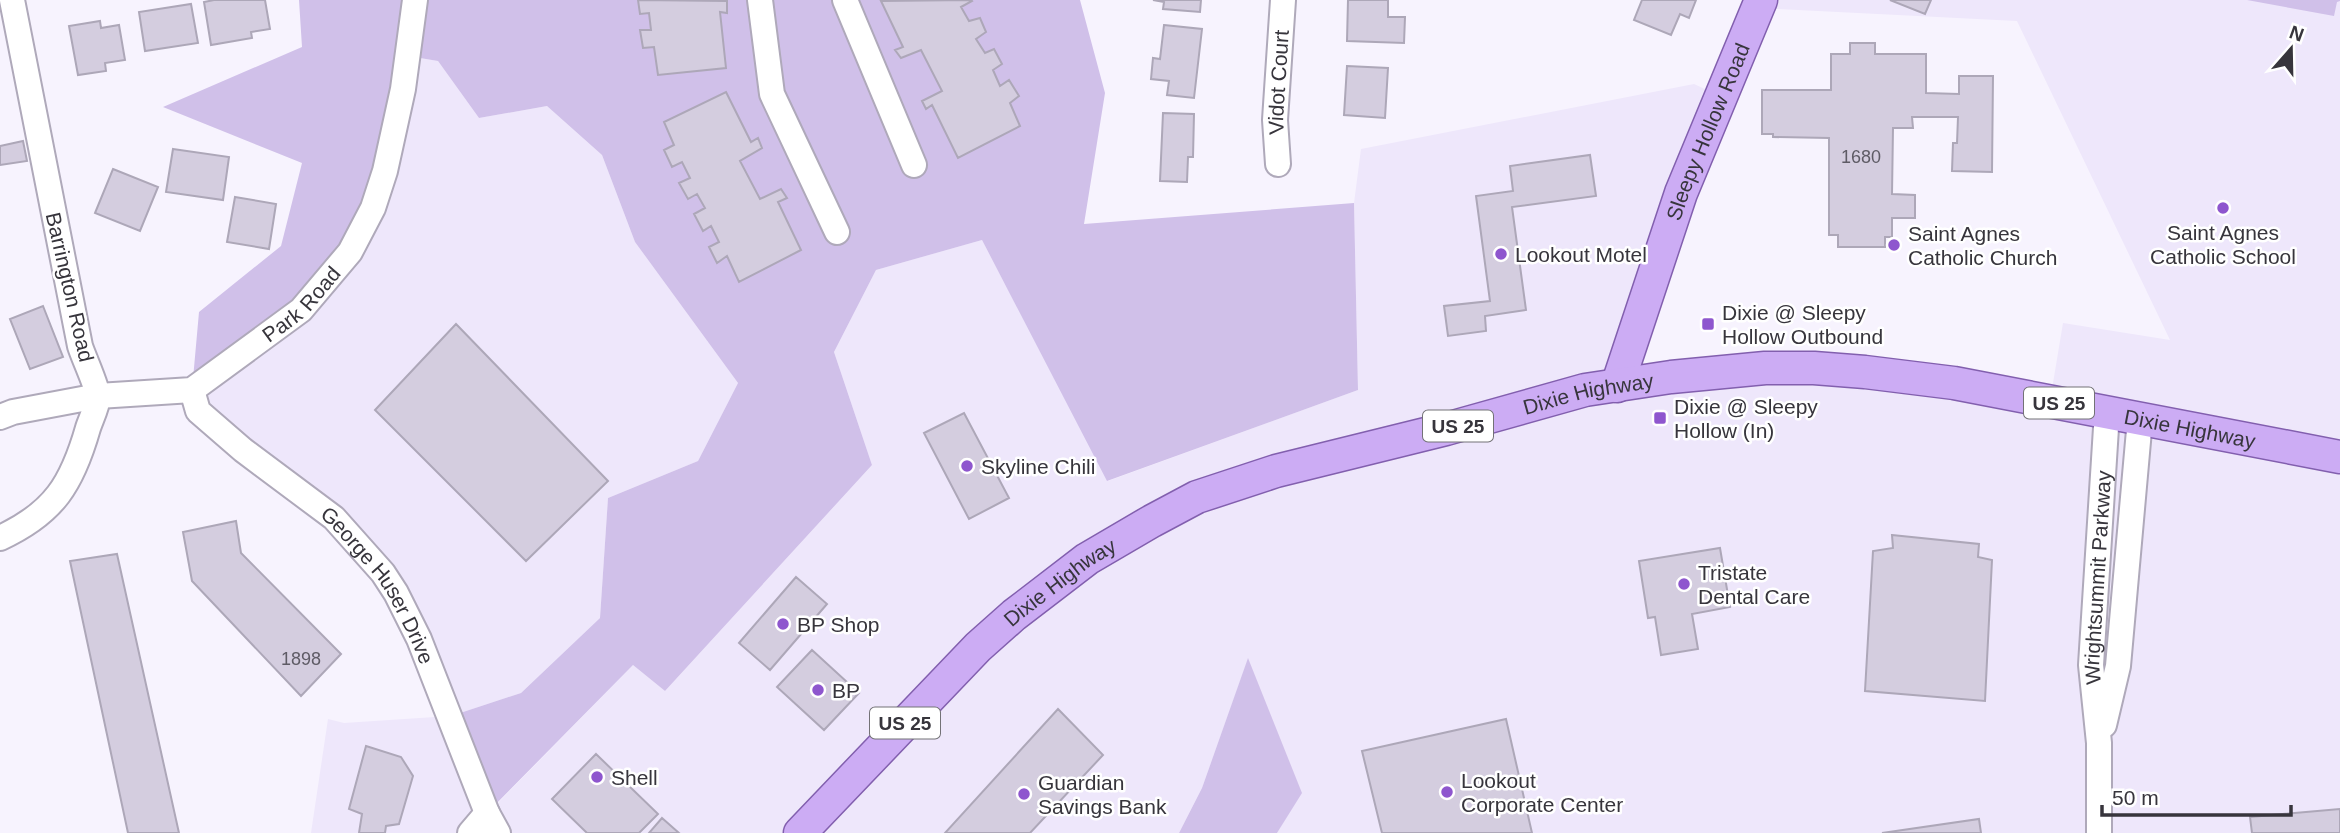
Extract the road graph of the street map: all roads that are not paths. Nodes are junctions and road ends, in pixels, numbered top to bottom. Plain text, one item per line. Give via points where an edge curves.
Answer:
1 (12, 0) edge
2 (415, 0) edge
3 (760, 0) edge
4 (845, 0) edge
5 (1283, 0) edge
6 (1761, 0) edge
7 (1278, 163) dead end
8 (914, 165) dead end
9 (837, 232) dead end
10 (1617, 386) junction
11 (192, 390) junction
12 (98, 396) junction
13 (2107, 412) junction
14 (0, 417) edge
15 (2140, 419) junction
16 (2340, 457) edge
17 (0, 538) edge
18 (2099, 743) junction
19 (831, 800) junction
20 (493, 823) edge
21 (470, 833) edge
22 (800, 833) edge
23 (834, 833) edge
24 (2099, 833) edge

1 - 12 street, Barrington Road via 80,346
2 - 11 street, Park Road via 403,89 385,171 373,208 350,251 300,310
3 - 9 street via 772,94
4 - 8 street
5 - 7 street, Vidot Court via 1275,120
6 - 10 main road, Sleepy Hollow Road via 1681,193
10 - 13 main road, Dixie Highway / US 25 via 1765,368 1814,368 1954,383
10 - 19 main road, Dixie Highway / US 25 via 1585,390 1276,471 1197,497 1087,559 1014,615 978,646
11 - 12 street
11 - 20 street, George Huser Drive via 198,411 334,517 383,573 419,639
12 - 14 street
12 - 17 street via 82,449 58,496 27,525
13 - 15 main road, Dixie Highway / US 25
13 - 18 street, Wrightsummit Parkway via 2091,665
15 - 16 main road, Dixie Highway / US 25
15 - 18 street, Wrightsummit Parkway via 2118,666
18 - 24 street, Wrightsummit Parkway
19 - 22 main road, Dixie Highway / US 25
19 - 23 main road
20 - 21 street

